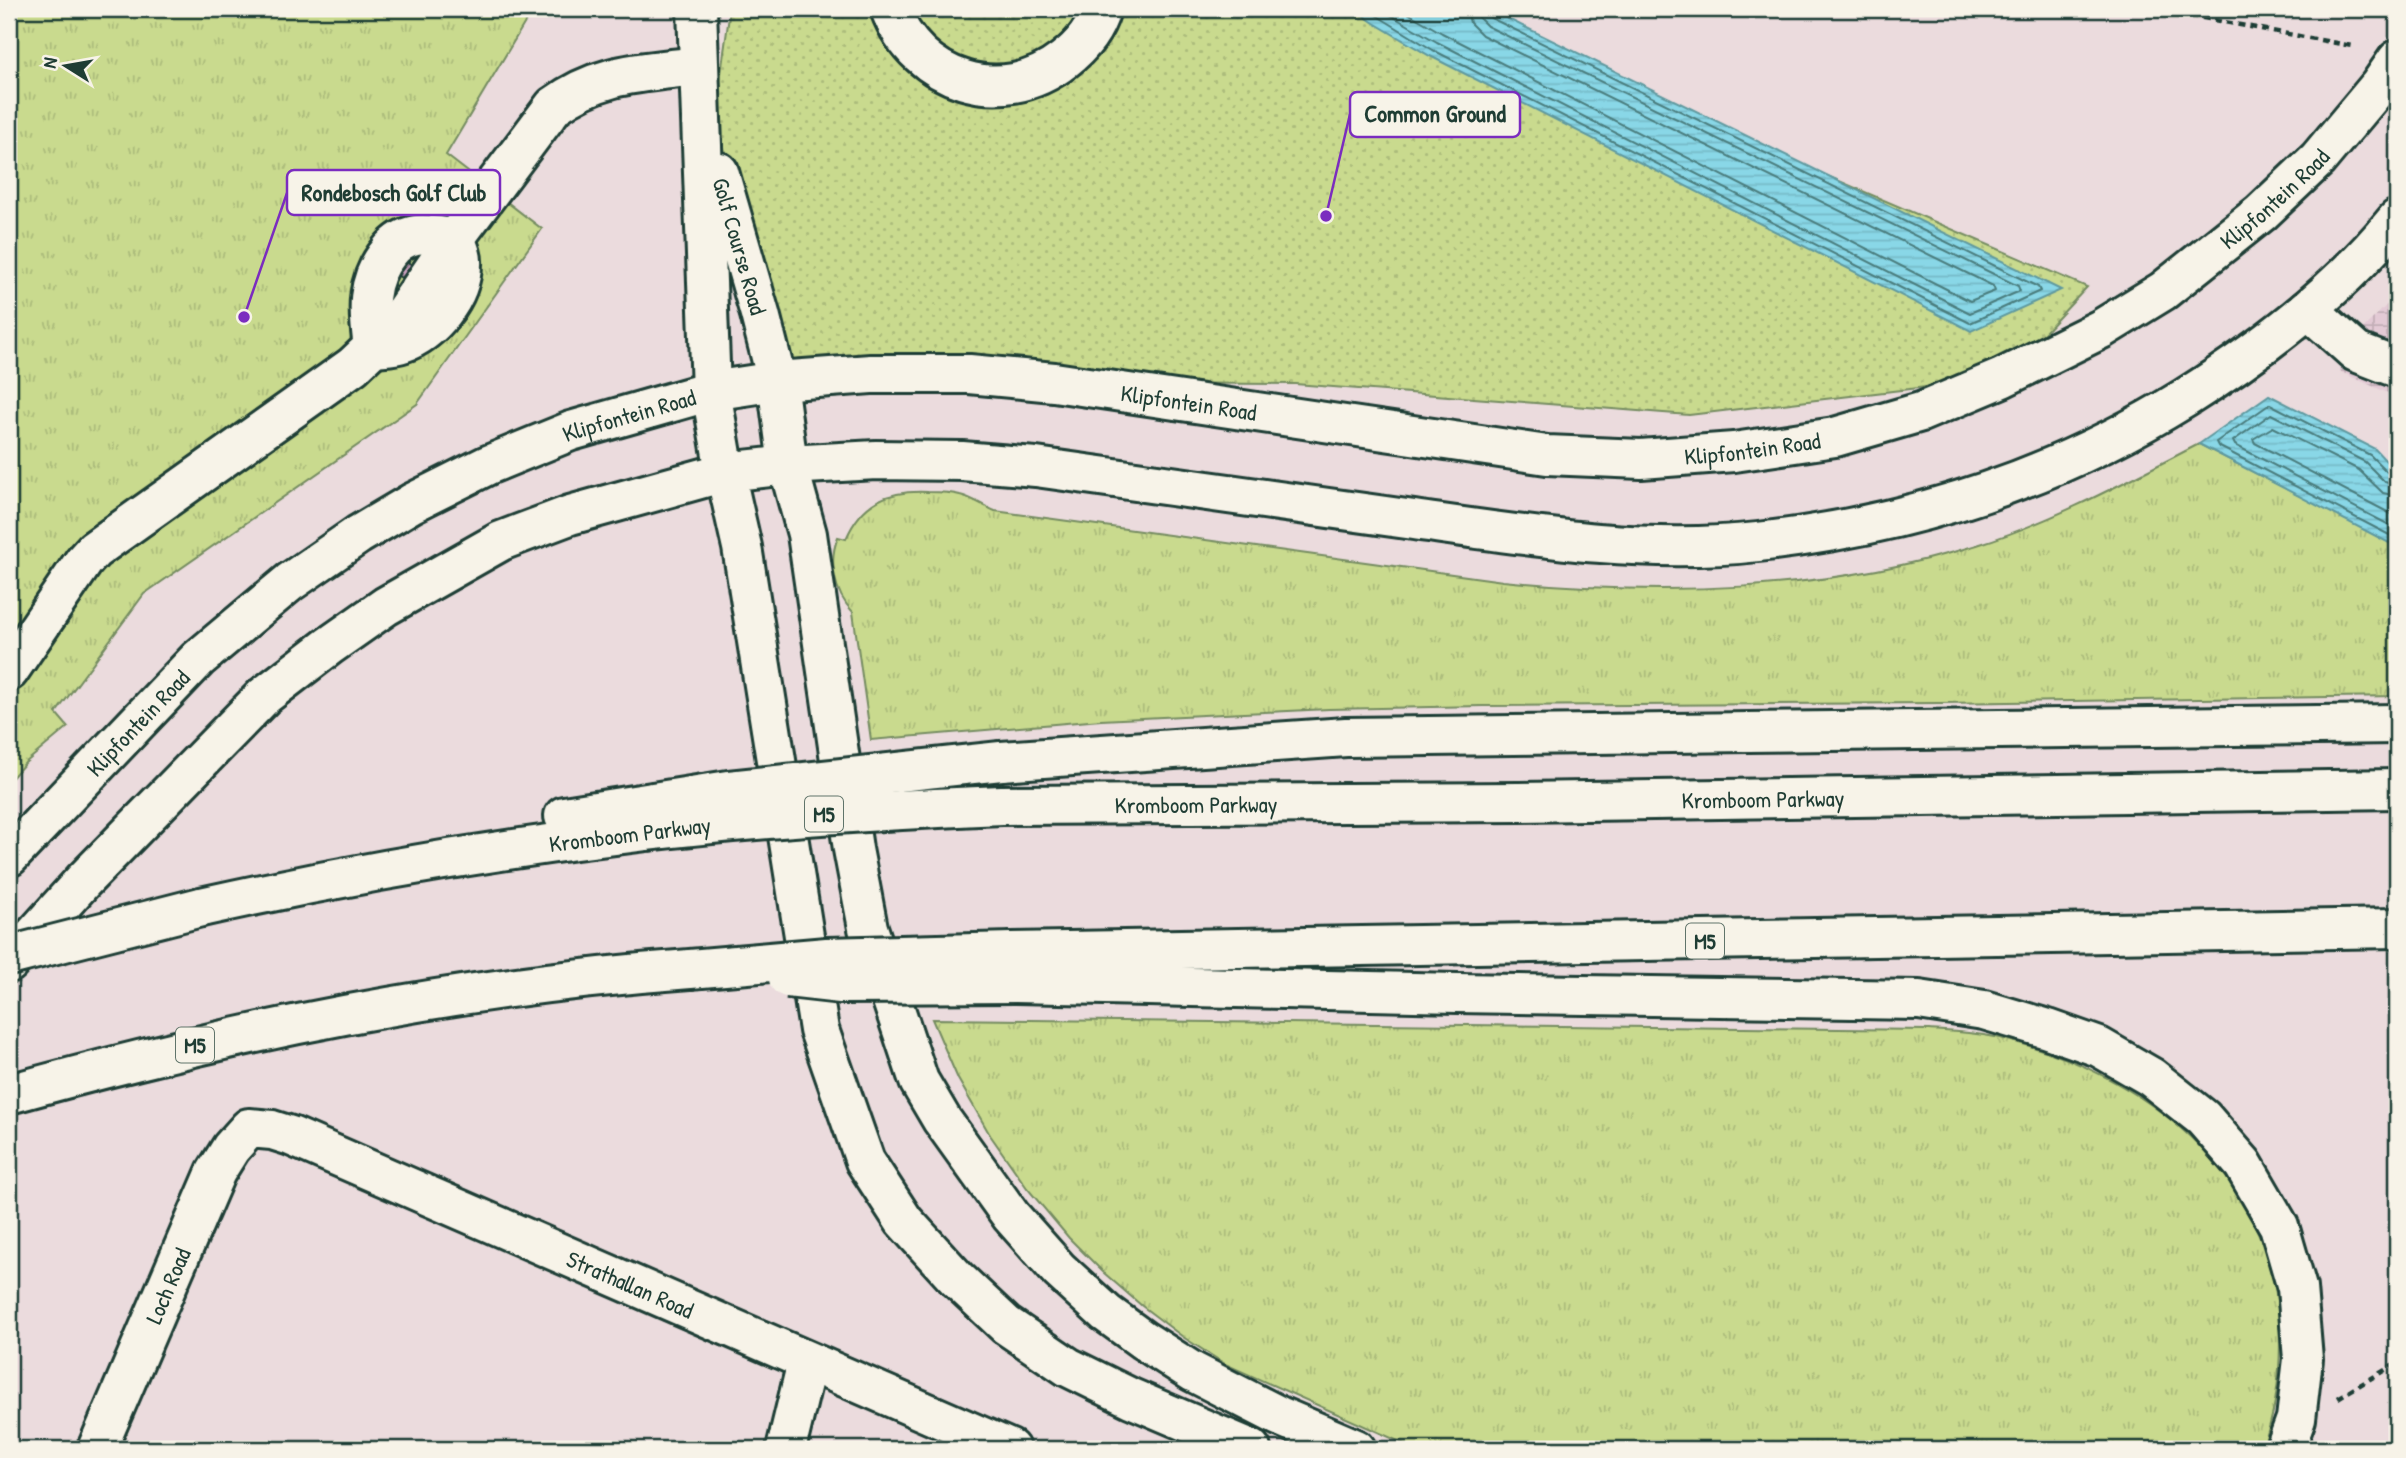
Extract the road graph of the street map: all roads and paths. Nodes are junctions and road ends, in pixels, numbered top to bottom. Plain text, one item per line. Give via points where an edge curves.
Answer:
1 (697, 9) edge
2 (890, 9) edge
3 (1101, 9) edge
4 (2155, 9) edge
5 (2352, 46) dead end
6 (2397, 60) edge
7 (698, 66) junction
8 (702, 113) junction
9 (2397, 219) edge
10 (455, 238) junction
11 (2308, 309) junction
12 (373, 347) junction
13 (2397, 368) edge
14 (776, 381) junction
15 (711, 391) junction
16 (788, 465) junction
17 (725, 472) junction
18 (9, 671) edge
19 (2397, 724) edge
20 (2397, 789) edge
21 (650, 817) junction
22 (9, 857) edge
23 (2397, 928) edge
24 (9, 957) edge
25 (9, 963) edge
26 (1014, 968) junction
27 (9, 1094) edge
28 (249, 1128) joint
29 (807, 1362) junction
30 (2397, 1363) edge
31 (2291, 1434) edge
32 (97, 1449) edge
33 (786, 1449) edge
34 (1010, 1449) edge
35 (1251, 1449) edge
36 (1356, 1449) edge

1 - 7 main road, Golf Course Road
2 - 3 main road via 897,28 919,56 949,75 983,85 1018,83 1051,71 1079,48
4 - 5 path
6 - 14 main road, Klipfontein Road via 2318,159 2261,213 2163,291 2101,329 2002,378 1921,412 1835,437 1734,452 1641,459 1547,455 969,374 872,374
7 - 8 main road, Golf Course Road
7 - 10 main road via 616,77 570,95 545,117
8 - 14 main road, Golf Course Road
8 - 15 main road, Golf Course Road
9 - 11 main road
10 - 12 main road via 463,261 460,282 443,311 424,331 402,343
10 - 12 main road via 417,235 398,241 377,266 370,296
11 - 13 main road via 2356,352
11 - 16 main road via 2234,367 2144,423 2054,467 1948,505 1864,526 1755,543 1649,546 1545,539 1036,467 962,461
12 - 18 main road via 353,366 94,550
14 - 15 main road, Klipfontein Road
14 - 16 main road, Golf Course Road
15 - 17 main road, Golf Course Road
15 - 22 main road, Klipfontein Road via 571,432 488,465 358,535 290,582 198,659
16 - 17 main road
16 - 36 main road, Golf Course Road via 807,534 868,928 919,1081 1011,1216 1106,1313 1193,1372
17 - 25 main road via 569,515 501,541 386,606 264,696
17 - 35 main road, Golf Course Road via 742,547 819,1030 865,1161 904,1221 1006,1325 1068,1367
19 - 21 main road, bridge via 1346,737 1001,761 729,790
20 - 21 main road, Kromboom Parkway / M5, bridge via 1002,805 716,823
21 - 24 main road, Kromboom Parkway / M5, bridge via 560,841 361,873 201,907
23 - 26 main road, M5
26 - 27 main road, M5, bridge via 827,957 592,976 383,1007 167,1052
26 - 31 main road via 1471,993 1919,1000 1984,1010 2099,1047 2151,1077 2203,1118 2243,1164 2279,1226 2297,1289 2303,1359
28 - 29 main road, Strathallan Road via 291,1136
28 - 32 main road, Loch Road via 230,1147 216,1172
29 - 33 main road
29 - 34 main road, Strathallan Road
30 - 31 path

